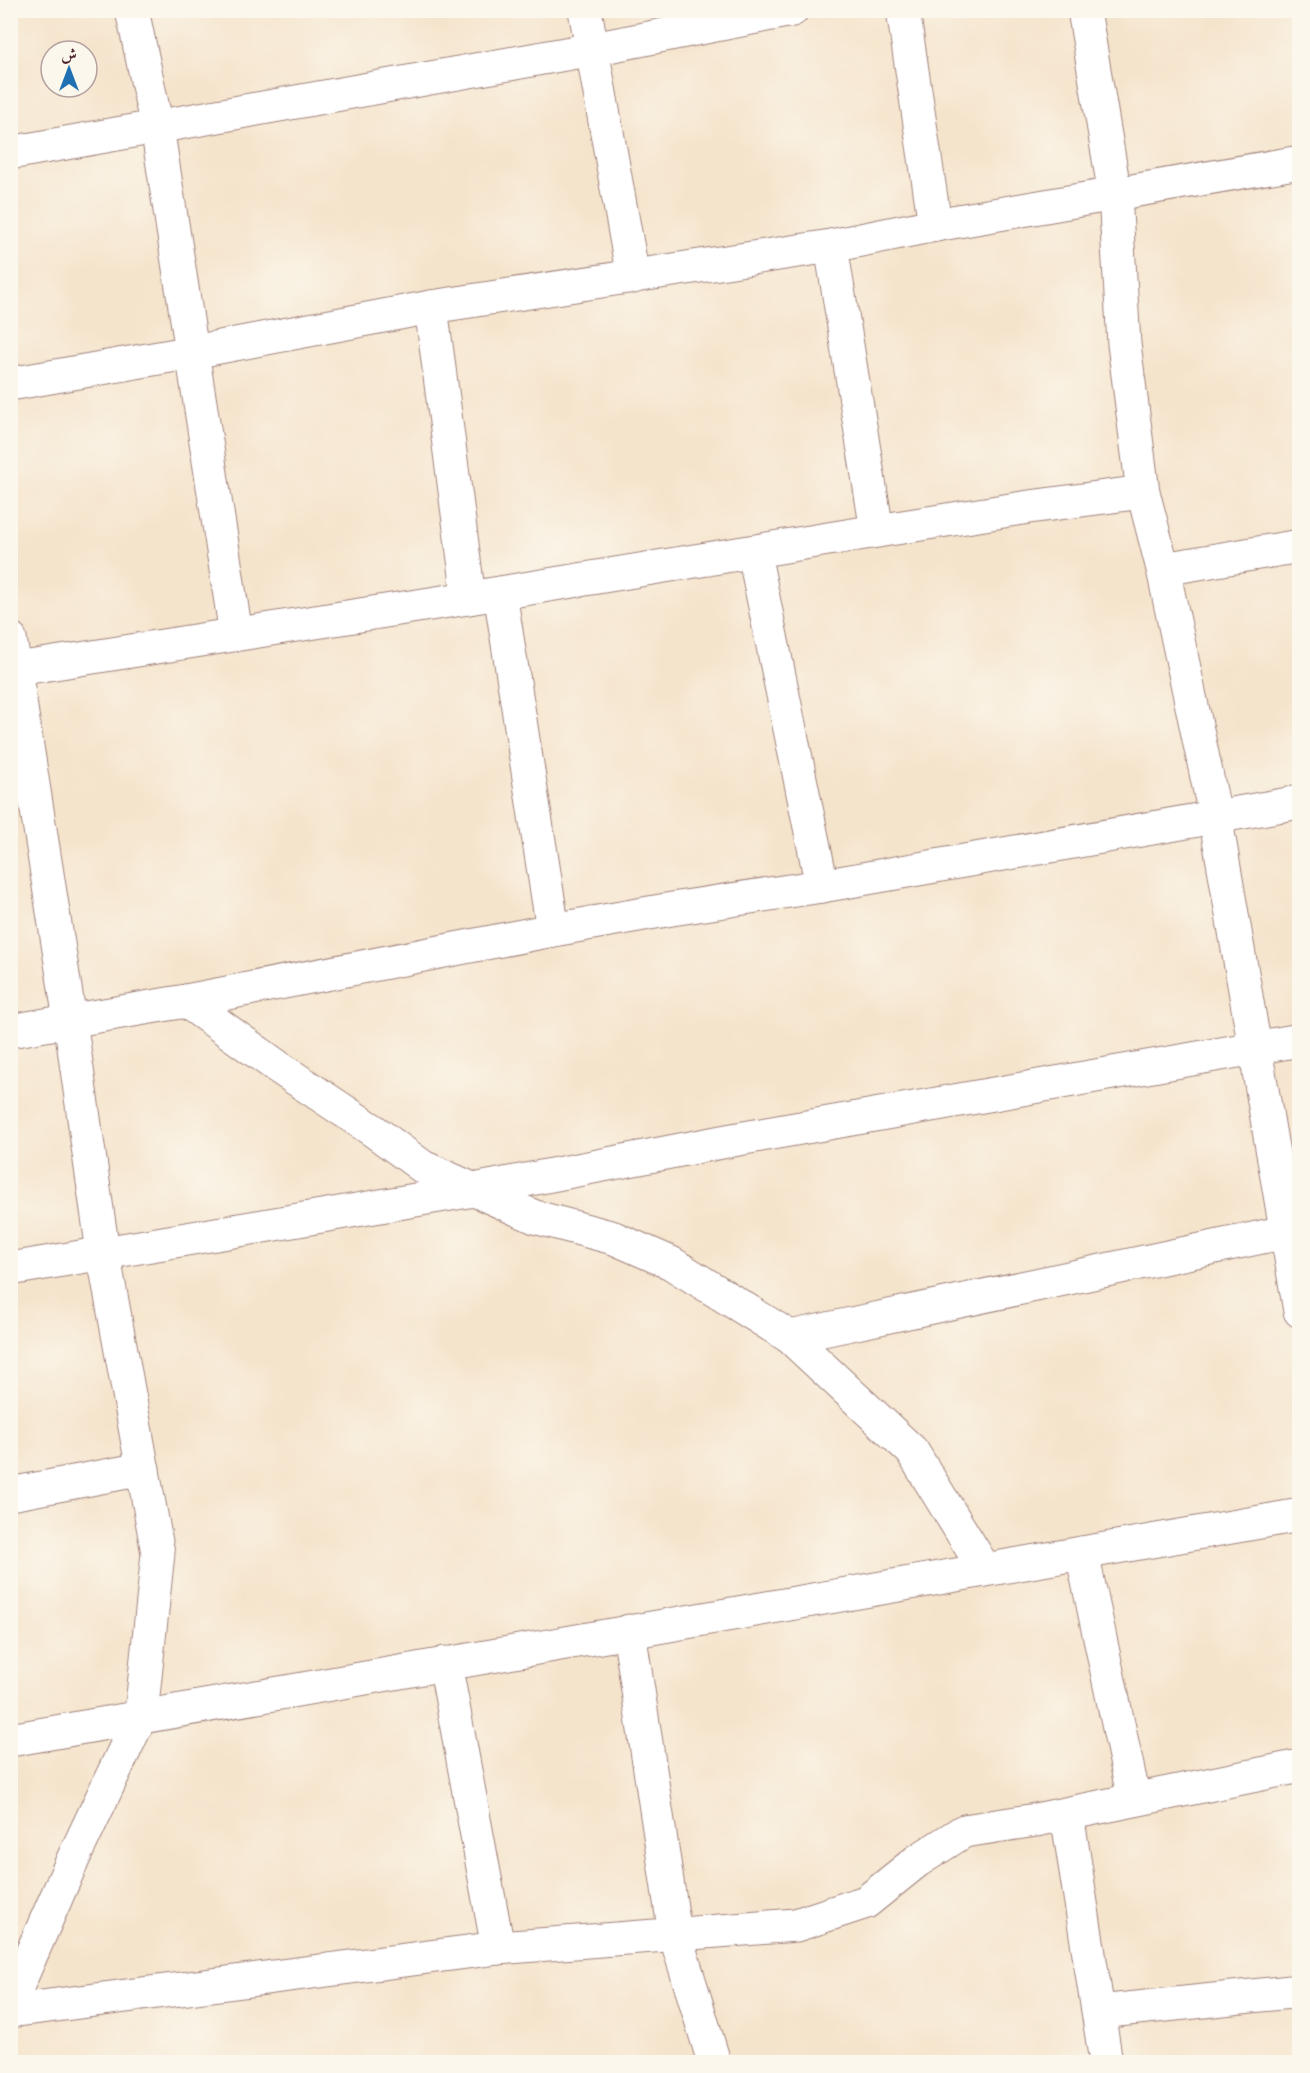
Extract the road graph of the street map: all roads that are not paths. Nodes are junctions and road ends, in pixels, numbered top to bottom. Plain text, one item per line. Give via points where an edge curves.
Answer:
1 (132, 10) edge
2 (585, 10) edge
3 (792, 10) edge
4 (903, 10) edge
5 (1084, 10) edge
6 (593, 49) junction
7 (157, 127) junction
8 (10, 153) edge
9 (1299, 162) edge
10 (1115, 195) junction
11 (934, 225) junction
12 (831, 246) junction
13 (633, 277) junction
14 (431, 307) junction
15 (193, 352) junction
16 (10, 384) edge
17 (1143, 492) junction
18 (877, 531) junction
19 (1299, 546) edge
20 (754, 553) junction
21 (1163, 569) junction
22 (484, 596) junction
23 (236, 634) junction
24 (12, 659) edge
25 (1299, 802) edge
26 (1215, 815) junction
27 (822, 886) junction
28 (553, 930) junction
29 (186, 1001) junction
30 (70, 1020) junction
31 (10, 1031) edge
32 (1299, 1040) edge
33 (1255, 1047) junction
34 (474, 1190) junction
35 (1286, 1232) junction
36 (103, 1252) junction
37 (10, 1269) edge
38 (1298, 1290) edge
39 (790, 1337) junction
40 (143, 1469) junction
41 (10, 1494) edge
42 (1299, 1515) edge
43 (1082, 1553) junction
44 (985, 1570) junction
45 (629, 1631) junction
46 (444, 1663) junction
47 (141, 1715) junction
48 (10, 1740) edge
49 (1299, 1766) edge
50 (1134, 1799) junction
51 (1067, 1814) junction
52 (675, 1934) junction
53 (498, 1948) junction
54 (1299, 1991) edge
55 (10, 2003) edge
56 (10, 2011) edge
57 (1099, 2012) junction
58 (714, 2062) edge
59 (1106, 2062) edge

1 - 7 street
2 - 6 street
3 - 6 street
4 - 11 street
5 - 10 street
6 - 7 street
6 - 13 street
7 - 8 street
7 - 15 street
9 - 10 street
10 - 11 street
10 - 17 street via 1124,344
11 - 12 street
12 - 13 street
12 - 18 street
13 - 14 street
14 - 15 street
14 - 22 street
15 - 16 street
15 - 23 street
17 - 18 street
17 - 21 street
18 - 20 street
19 - 21 street
20 - 22 street
20 - 27 street
21 - 26 street
22 - 23 street
22 - 28 street
23 - 24 street
24 - 30 street
25 - 26 street
26 - 27 street
26 - 33 street
27 - 28 street
28 - 29 street
29 - 30 street
29 - 34 street via 423,1167
30 - 31 street
30 - 36 street
32 - 33 street
33 - 34 street
33 - 35 street
34 - 36 street
34 - 39 street via 535,1217 614,1238 671,1263
35 - 38 street
35 - 39 street
36 - 37 street
36 - 40 street
39 - 44 street via 912,1451
40 - 41 street
40 - 47 street via 158,1553
42 - 43 street
43 - 44 street
43 - 50 street
44 - 45 street
45 - 46 street
45 - 52 street
46 - 47 street
46 - 53 street
47 - 48 street
47 - 55 street
49 - 50 street
50 - 51 street
51 - 52 street via 964,1831 917,1861 866,1902 796,1925
51 - 57 street
52 - 53 street
52 - 58 street
53 - 56 street
54 - 57 street
57 - 59 street

